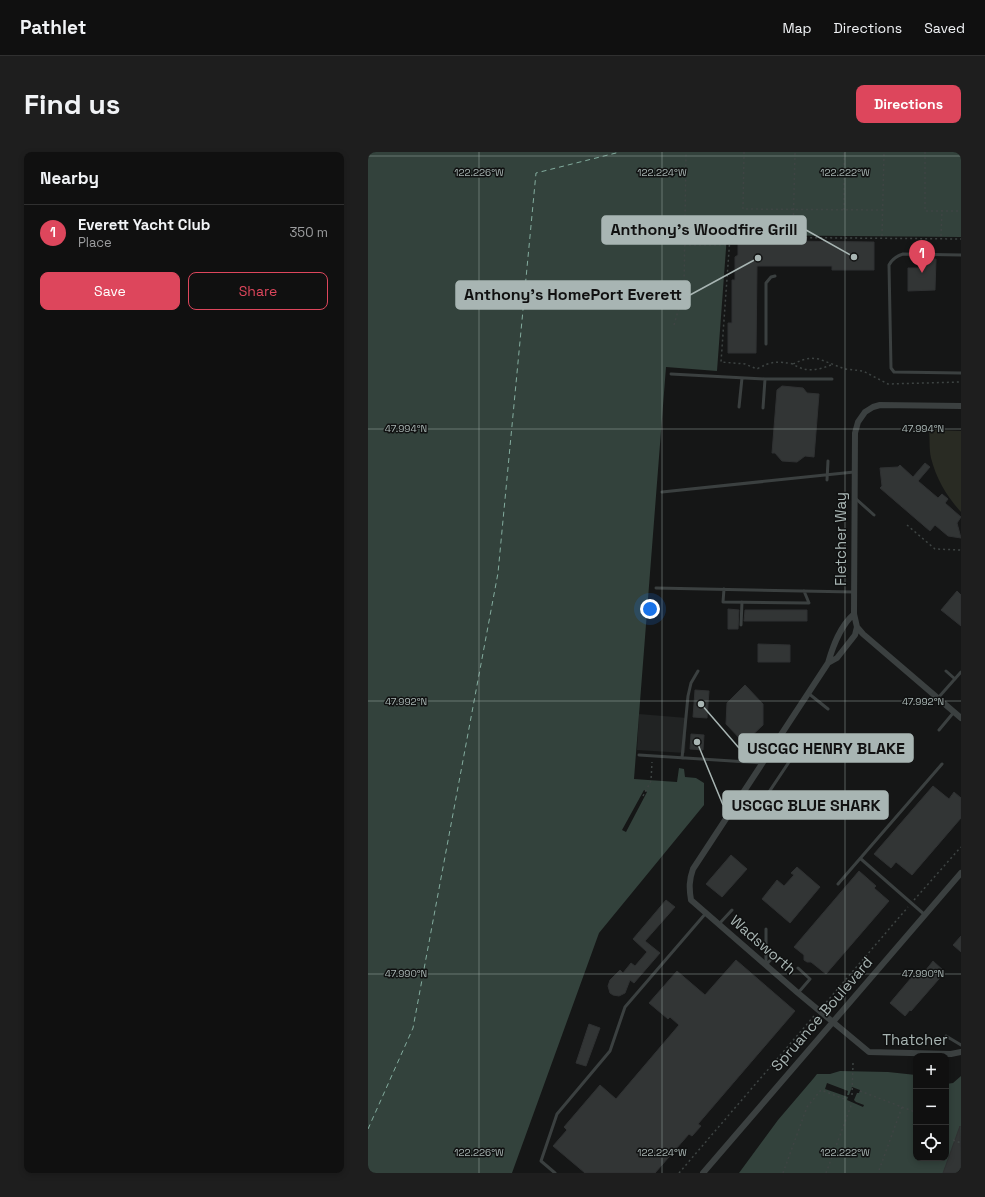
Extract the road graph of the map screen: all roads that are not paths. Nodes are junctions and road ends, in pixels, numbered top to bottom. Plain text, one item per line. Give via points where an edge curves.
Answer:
1 (961, 255) edge
2 (775, 276) dead end
3 (766, 344) dead end
4 (961, 373) edge
5 (671, 374) dead end
6 (742, 378) junction
7 (765, 379) junction
8 (832, 379) dead end
9 (740, 406) dead end
10 (961, 406) edge
11 (763, 408) dead end
12 (828, 461) dead end
13 (854, 472) junction
14 (827, 475) junction
15 (827, 480) dead end
16 (662, 492) dead end
17 (854, 498) junction
18 (874, 516) dead end
19 (656, 588) dead end
20 (724, 589) junction
21 (804, 591) junction
22 (854, 592) junction
23 (742, 602) junction
24 (854, 614) junction
25 (741, 625) dead end
26 (857, 626) junction
27 (828, 663) junction
28 (698, 671) dead end
29 (946, 671) dead end
30 (961, 672) edge
31 (954, 679) junction
32 (808, 693) junction
33 (938, 698) junction
34 (828, 709) dead end
35 (954, 712) junction
36 (961, 718) edge
37 (939, 730) dead end
38 (799, 747) dead end
39 (639, 755) dead end
40 (682, 758) junction
41 (763, 763) junction
42 (942, 764) dead end
43 (736, 803) junction
44 (861, 858) junction
45 (961, 873) edge
46 (838, 884) dead end
47 (732, 910) dead end
48 (706, 913) junction
49 (925, 915) junction
50 (719, 924) junction
51 (766, 929) dead end
52 (774, 956) dead end
53 (766, 965) junction
54 (798, 968) dead end
55 (798, 993) junction
56 (832, 1022) junction
57 (946, 1036) dead end
58 (961, 1045) edge
59 (961, 1052) edge
60 (554, 1173) edge
61 (703, 1173) edge

1 - 4 lane via 903,254 891,260 889,265 890,365 894,372
2 - 3 lane via 766,283
5 - 6 lane
6 - 7 lane
6 - 9 lane
7 - 8 lane
7 - 11 lane
10 - 13 street, Fletcher Way via 880,405 865,412 855,432
12 - 14 lane
13 - 14 lane
13 - 17 street, Fletcher Way
14 - 15 lane
14 - 16 lane
17 - 18 lane
17 - 22 street, Fletcher Way
19 - 20 lane
20 - 21 lane
20 - 23 lane via 723,602
21 - 22 lane
21 - 23 lane via 809,603
22 - 24 street, Fletcher Way
23 - 25 lane
24 - 26 street, Fletcher Way
24 - 27 street via 833,646
26 - 27 street via 855,635 837,658
26 - 33 street, Fletcher Way via 871,642
27 - 32 street
28 - 40 lane via 691,683 688,696
29 - 31 lane
30 - 31 lane
31 - 33 lane
32 - 34 lane
32 - 41 street
33 - 35 street, Fletcher Way
35 - 36 street, Fletcher Way
35 - 37 lane
38 - 43 lane via 755,813
39 - 40 lane
40 - 41 lane
41 - 43 street
42 - 44 lane
43 - 48 street, Wadsworth via 693,869 689,881 691,900
44 - 46 lane
44 - 49 lane
45 - 49 street, Spruance Boulevard
47 - 50 lane
48 - 50 street, Wadsworth
48 - 60 lane via 624,1007 610,1051 557,1114 541,1161
49 - 56 street, Spruance Boulevard
50 - 53 street, Wadsworth
51 - 53 lane
52 - 53 lane
53 - 55 street, Wadsworth
54 - 55 lane via 810,979
55 - 56 street, Wadsworth
56 - 59 street, Thatcher via 870,1052
56 - 61 street, Spruance Boulevard
57 - 58 lane

